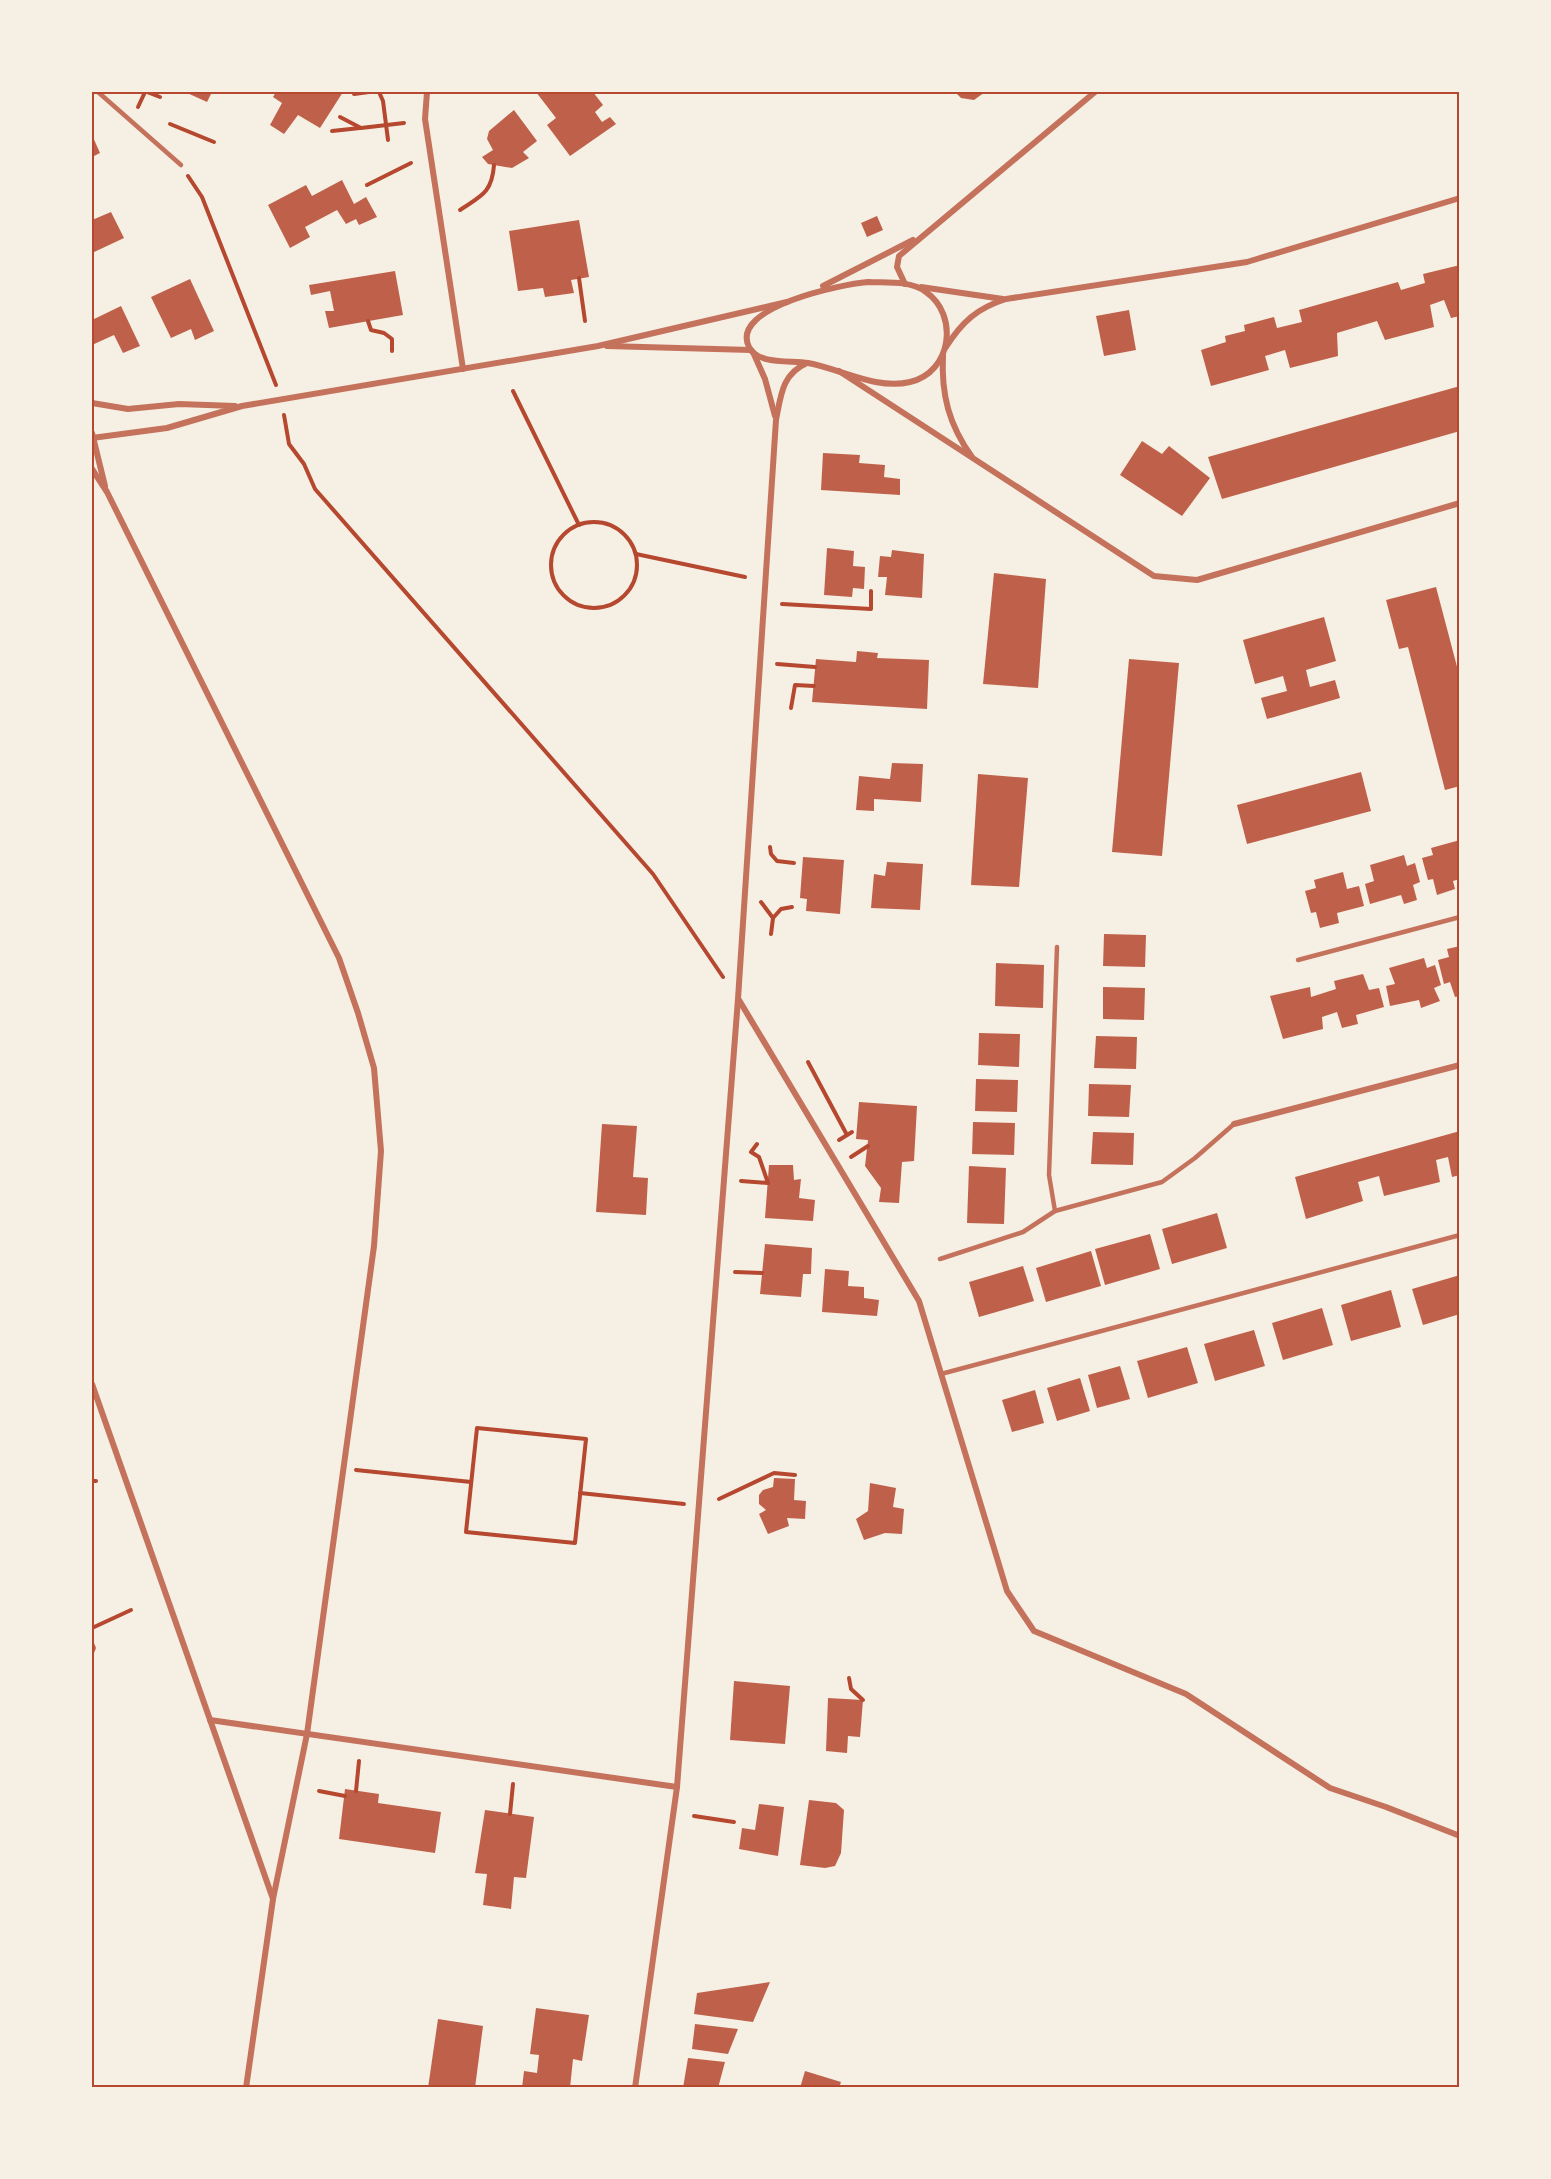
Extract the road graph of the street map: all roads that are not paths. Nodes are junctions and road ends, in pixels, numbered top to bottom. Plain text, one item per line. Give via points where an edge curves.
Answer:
1 (98, 92) edge
2 (427, 92) edge
3 (1095, 92) edge
4 (1086, 95) edge
5 (181, 165) road end
6 (1460, 198) edge
7 (921, 235) junction
8 (909, 284) junction
9 (809, 293) junction
10 (1006, 299) junction
11 (787, 302) junction
12 (598, 346) junction
13 (752, 351) junction
14 (944, 351) junction
15 (807, 363) junction
16 (463, 369) junction
17 (839, 371) junction
18 (92, 403) edge
19 (242, 406) junction
20 (776, 420) junction
21 (92, 436) edge
22 (974, 460) junction
23 (92, 469) edge
24 (107, 492) junction
25 (1460, 503) edge
26 (1460, 917) edge
27 (1057, 947) dead end
28 (1298, 960) dead end
29 (738, 999) junction
30 (1460, 1065) edge
31 (1234, 1124) joint
32 (1055, 1211) junction
33 (1460, 1235) edge
34 (940, 1259) dead end
35 (941, 1374) junction
36 (92, 1384) edge
37 (210, 1720) junction
38 (307, 1734) junction
39 (677, 1787) junction
40 (1460, 1836) edge
41 (273, 1899) junction
42 (246, 2088) edge
43 (635, 2088) edge

1 - 5 lane
2 - 16 street via 425,119
3 - 4 street
4 - 7 street
6 - 10 street via 1247,262
7 - 8 street via 899,256 899,275
7 - 9 street
8 - 9 street via 845,284
8 - 10 street
8 - 14 street via 931,296 943,313 947,326
9 - 11 street
10 - 14 street via 972,314
11 - 12 street
11 - 13 street via 750,325 747,335
12 - 13 street
12 - 16 street
13 - 15 street via 765,358
13 - 20 street via 765,379
14 - 17 street via 930,371 912,381 884,383
14 - 22 street via 944,396 950,421
15 - 17 street
15 - 20 street via 789,373
16 - 19 street
17 - 22 street
18 - 19 street via 128,409 178,404
19 - 21 street via 167,428
20 - 29 street
21 - 24 street
22 - 25 street via 1154,576 1172,579 1197,580
23 - 24 street
24 - 38 street via 339,958 374,1068 381,1151 374,1246
26 - 28 lane
27 - 32 lane via 1049,1175
29 - 35 street via 919,1301
29 - 39 street
30 - 31 street
31 - 32 lane via 1162,1182
32 - 34 lane via 1023,1232
33 - 35 lane
35 - 40 street via 1008,1591 1034,1630 1186,1694 1330,1788
36 - 37 street
37 - 38 street
37 - 41 street
38 - 39 street
38 - 41 street
39 - 43 street
41 - 42 street

